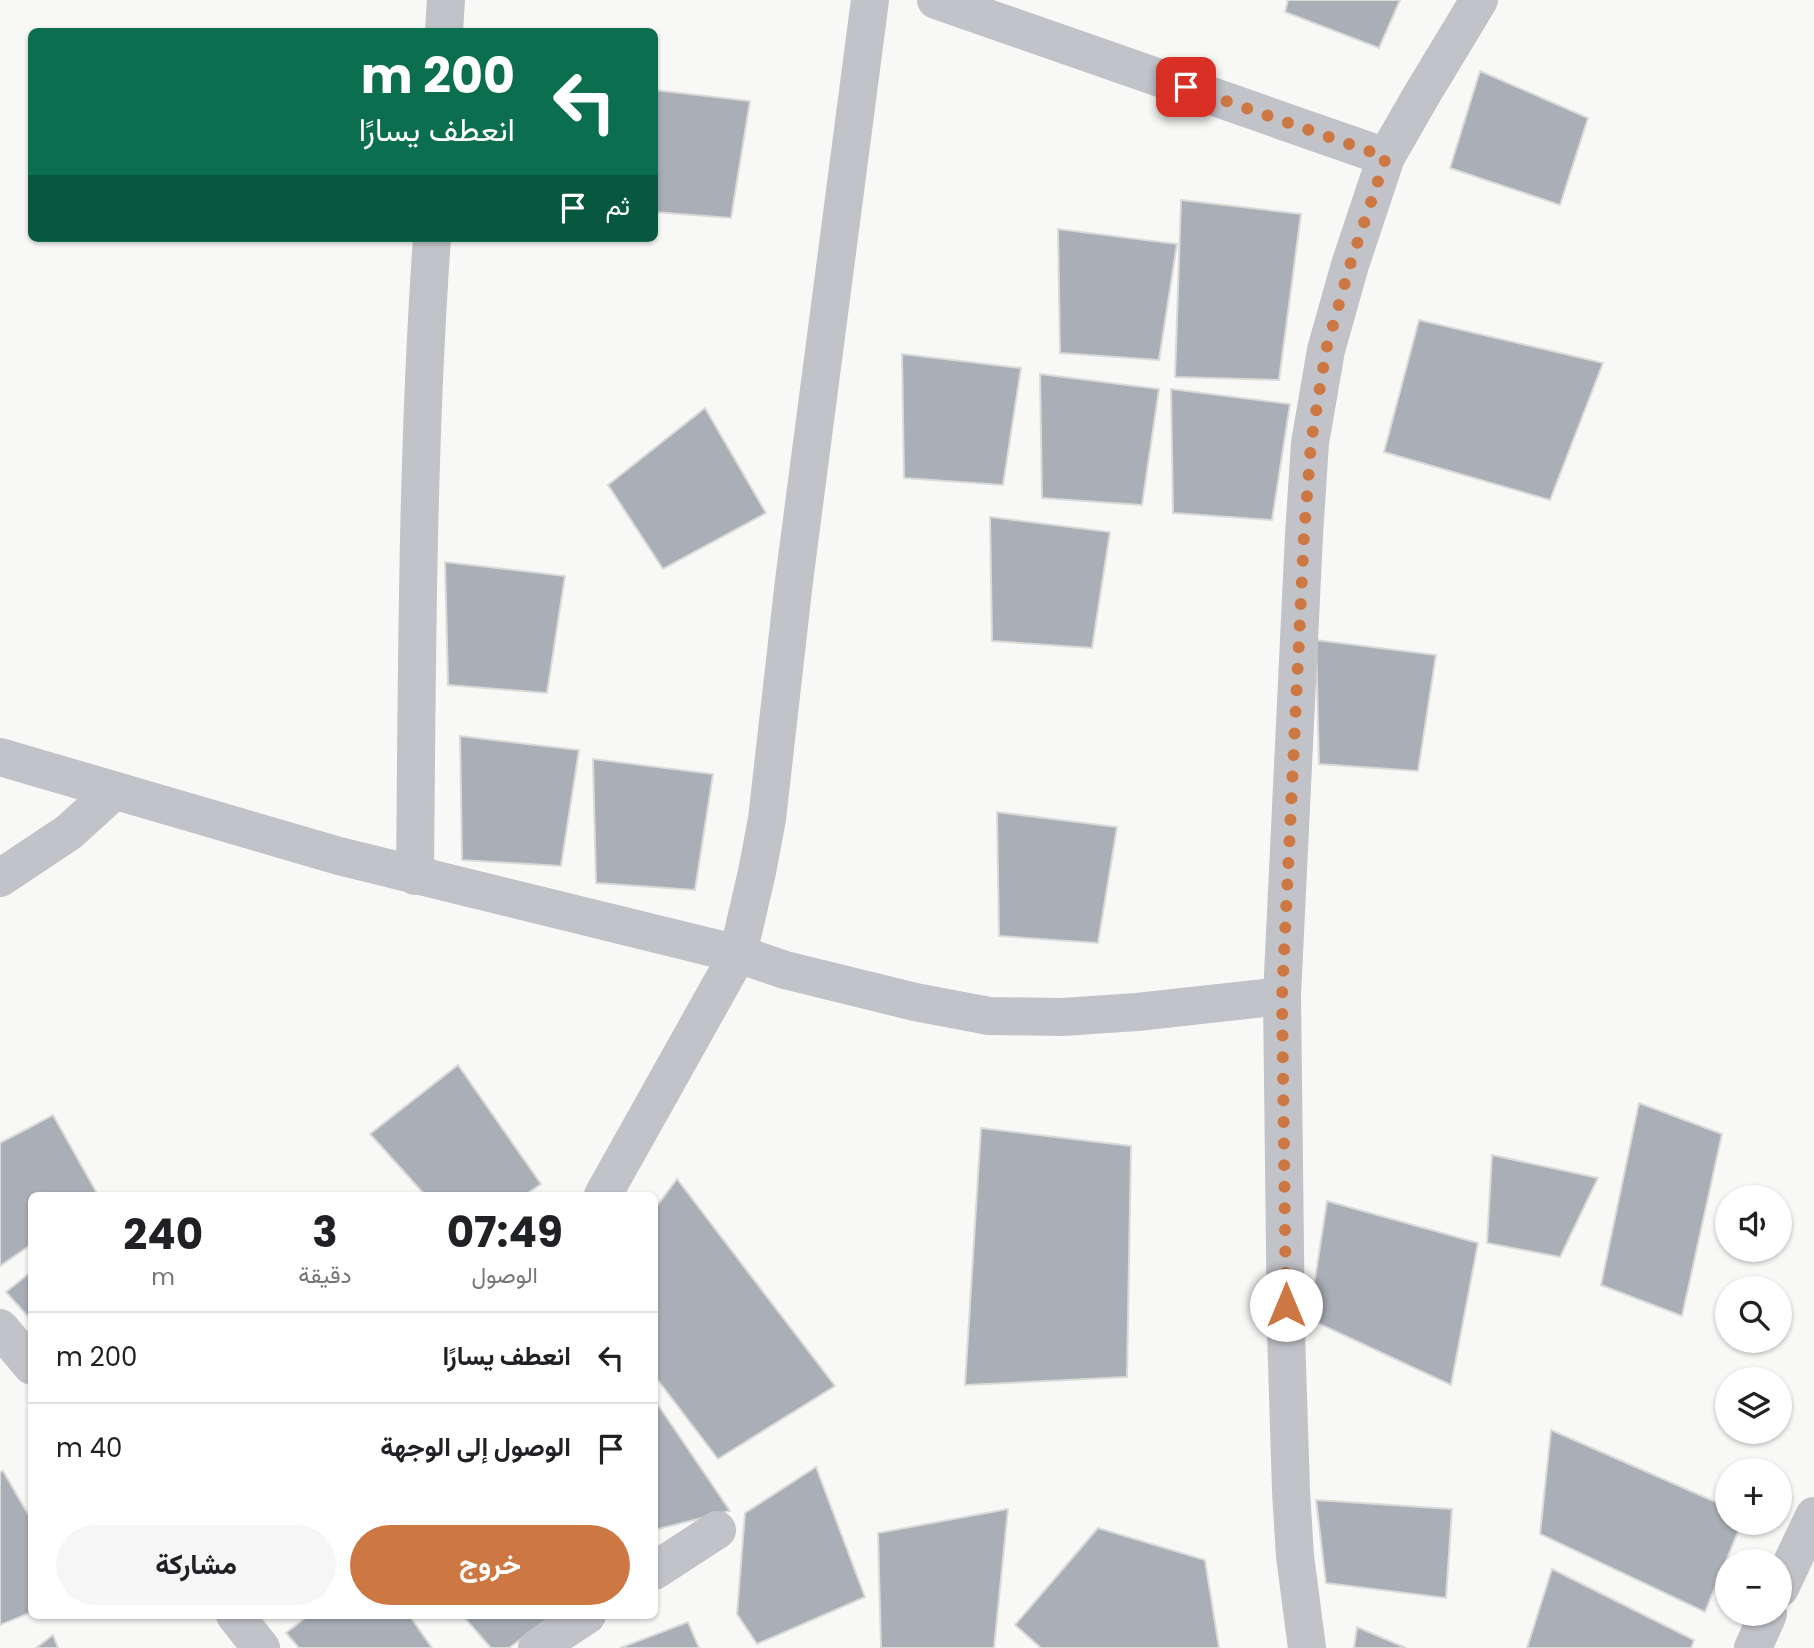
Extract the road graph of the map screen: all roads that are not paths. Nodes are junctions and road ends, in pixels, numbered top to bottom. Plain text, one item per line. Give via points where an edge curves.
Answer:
1 (446, 0) edge
2 (870, 0) edge
3 (936, 0) edge
4 (1479, 0) edge
5 (444, 28) edge
6 (1386, 157) junction
7 (432, 242) edge
8 (0, 757) edge
9 (114, 791) junction
10 (415, 876) junction
11 (0, 878) edge
12 (738, 954) junction
13 (1282, 996) junction
14 (605, 1192) edge
15 (0, 1328) edge
16 (28, 1361) edge
17 (1814, 1516) edge
18 (717, 1530) dead end
19 (1792, 1563) edge
20 (658, 1568) edge
21 (238, 1619) edge
22 (581, 1619) edge
23 (1763, 1626) edge
24 (261, 1648) edge
25 (537, 1648) edge
26 (1307, 1648) edge
27 (1753, 1648) edge

1 - 5 street
2 - 12 street via 767,819
3 - 6 street
4 - 6 street
6 - 13 street via 1326,350 1311,443
7 - 10 street via 419,485
8 - 9 street
9 - 10 street
9 - 11 street via 69,832
10 - 12 street
12 - 13 street via 785,970 989,1016 1137,1012
12 - 14 street
13 - 26 street via 1290,1491
15 - 16 street
17 - 19 street
18 - 20 street
21 - 24 street
22 - 25 street
23 - 27 street

